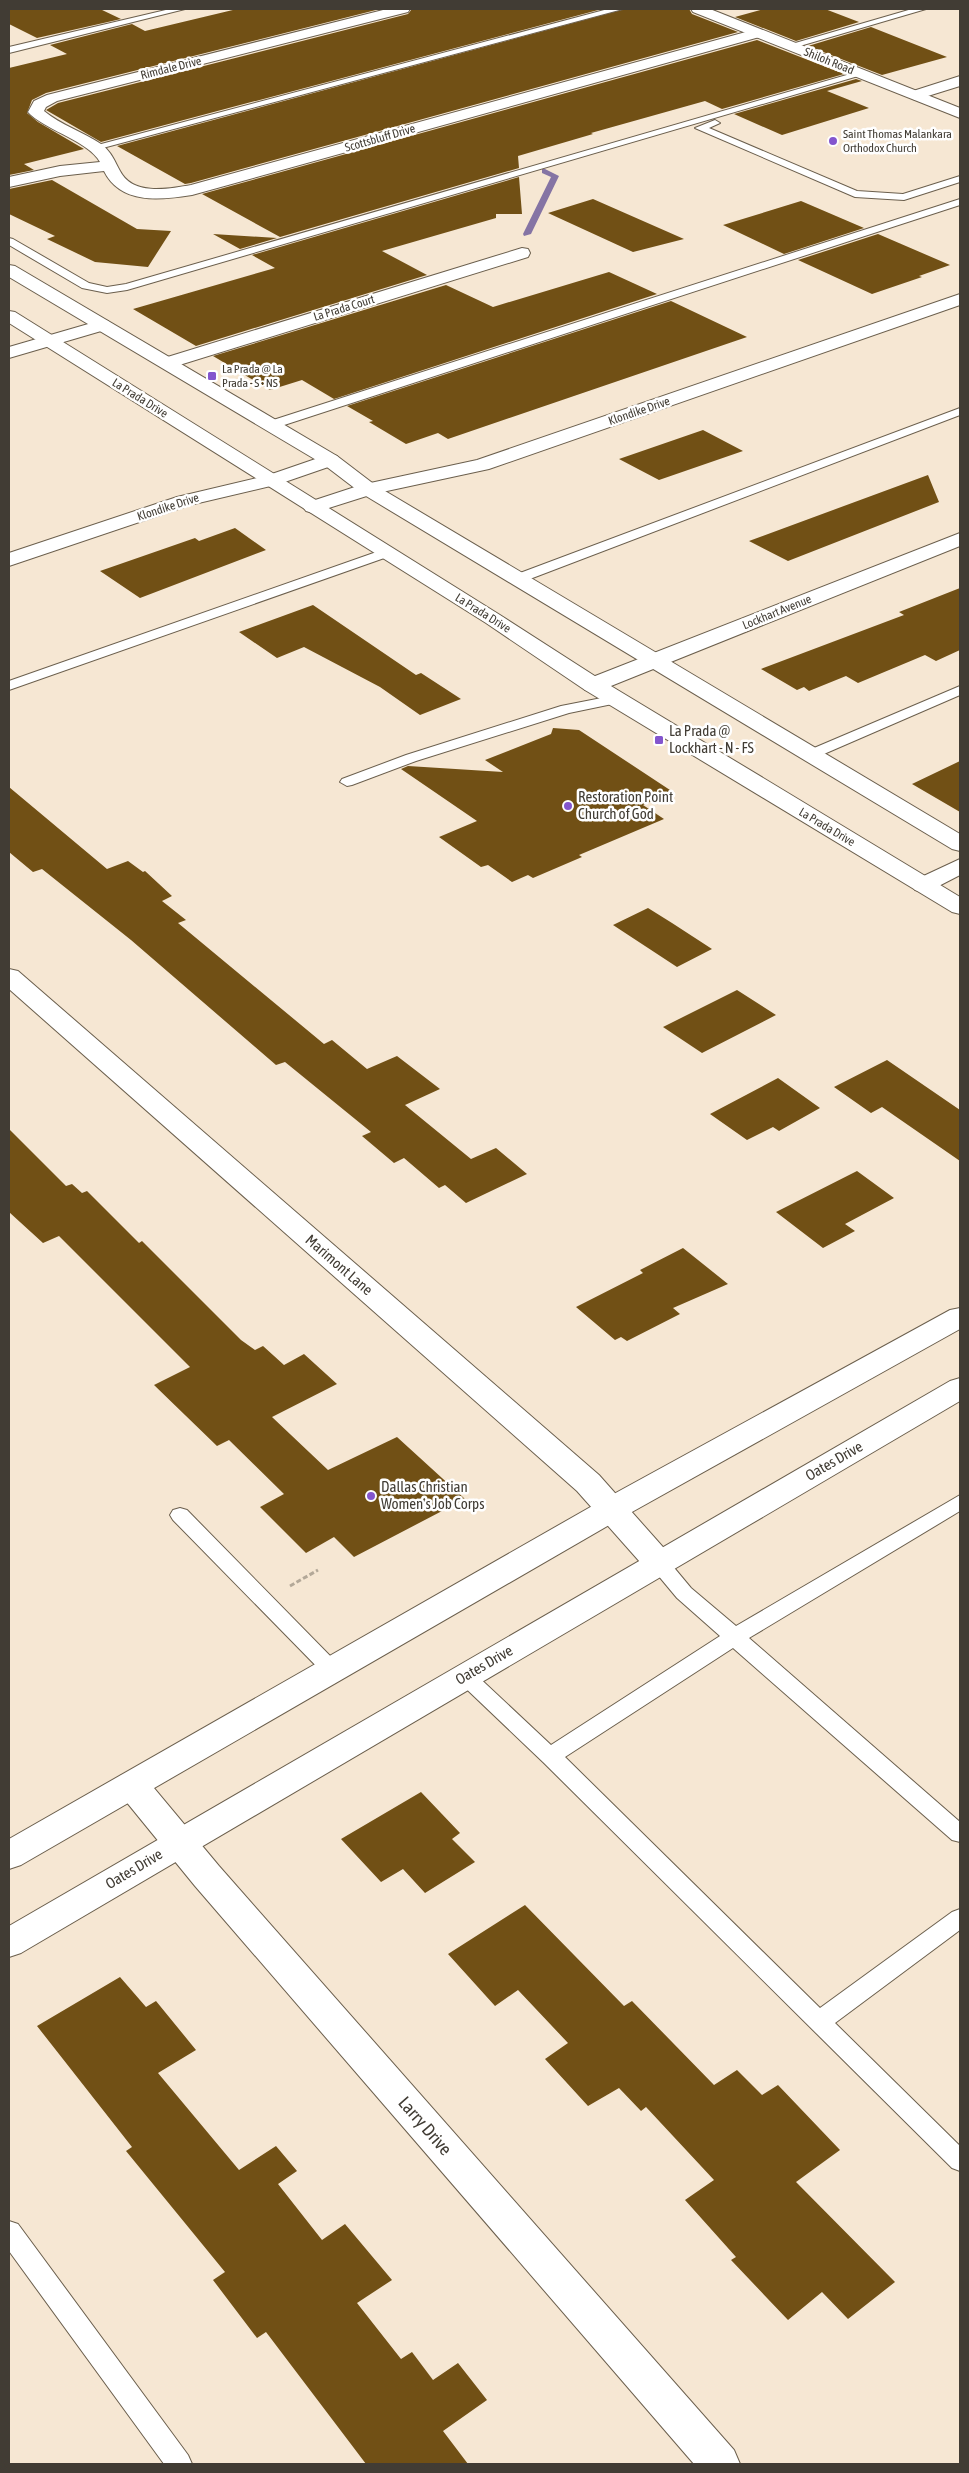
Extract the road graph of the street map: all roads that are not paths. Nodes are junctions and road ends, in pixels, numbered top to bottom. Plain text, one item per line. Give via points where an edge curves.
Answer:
1 (180, 9) edge
2 (403, 9) edge
3 (618, 9) edge
4 (698, 9) edge
5 (921, 9) edge
6 (758, 33) junction
7 (790, 46) junction
8 (9, 50) edge
9 (864, 75) junction
10 (960, 81) edge
11 (914, 95) junction
12 (960, 113) edge
13 (95, 148) junction
14 (111, 166) junction
15 (960, 179) edge
16 (9, 182) edge
17 (960, 202) edge
18 (9, 241) edge
19 (522, 253) dead end
20 (9, 270) edge
21 (960, 299) edge
22 (9, 316) edge
23 (102, 325) junction
24 (49, 341) junction
25 (9, 353) edge
26 (167, 364) junction
27 (960, 411) edge
28 (271, 425) junction
29 (330, 460) junction
30 (272, 480) junction
31 (368, 489) junction
32 (313, 507) junction
33 (960, 539) edge
34 (385, 553) junction
35 (9, 560) edge
36 (517, 579) junction
37 (654, 661) junction
38 (593, 685) junction
39 (9, 686) edge
40 (960, 690) edge
41 (617, 700) junction
42 (812, 754) junction
43 (347, 782) dead end
44 (960, 844) edge
45 (960, 866) edge
46 (923, 885) junction
47 (960, 907) edge
48 (9, 976) edge
49 (960, 1317) edge
50 (960, 1388) edge
51 (960, 1502) edge
52 (612, 1510) junction
53 (180, 1515) dead end
54 (658, 1563) junction
55 (734, 1637) junction
56 (332, 1671) junction
57 (465, 1676) junction
58 (550, 1756) junction
59 (132, 1785) junction
60 (960, 1834) edge
61 (179, 1842) junction
62 (9, 1855) edge
63 (960, 1918) edge
64 (9, 1943) edge
65 (819, 2022) junction
66 (960, 2161) edge
67 (9, 2232) edge
68 (179, 2464) edge
69 (720, 2464) edge

1 - 8 lane
2 - 13 street, Rimdale Drive via 52,98 39,104 36,112 44,120
3 - 13 lane
4 - 6 street, Shiloh Road
5 - 7 lane
6 - 7 street, Shiloh Road
6 - 14 street, Scottsbluff Drive via 192,190 171,194 136,191 124,186 114,176
7 - 9 street, Shiloh Road
9 - 11 street, Shiloh Road
9 - 15 lane via 700,128 855,194 904,197
9 - 18 lane via 127,287 107,290 86,286
10 - 11 street
11 - 12 street, Shiloh Road
13 - 14 street, Rimdale Drive via 106,156
14 - 16 street via 60,170
17 - 28 lane
19 - 26 street, La Prada Court
20 - 23 street
21 - 31 street, Klondike Drive via 482,465
22 - 24 street, La Prada Drive
23 - 24 street
23 - 26 street
24 - 25 street
24 - 30 street, La Prada Drive
26 - 28 street
27 - 36 lane
28 - 29 street
29 - 30 street, Klondike Drive
29 - 31 street
30 - 32 street, La Prada Drive
30 - 35 street, Klondike Drive via 184,501
31 - 32 street, Klondike Drive
31 - 36 street
32 - 34 street, La Prada Drive
33 - 37 street, Lockhart Avenue
34 - 38 street, La Prada Drive
34 - 39 lane
36 - 37 street
37 - 38 street, Lockhart Avenue
37 - 42 street
38 - 41 street, La Prada Drive
40 - 42 lane
41 - 43 lane via 566,709 411,758
41 - 46 street, La Prada Drive
42 - 44 street
45 - 46 street
46 - 47 street, La Prada Drive
48 - 52 street, Marimont Lane via 588,1483
49 - 52 street
50 - 54 street, Oates Drive
51 - 55 lane
52 - 54 street, Marimont Lane
52 - 56 street
53 - 56 lane
54 - 55 lane via 684,1593
54 - 57 street, Oates Drive
55 - 58 lane
55 - 60 lane
56 - 59 street
57 - 58 lane
57 - 61 street, Oates Drive
58 - 65 lane
59 - 61 street, Larry Drive
59 - 62 street
61 - 64 street, Oates Drive
61 - 69 street, Larry Drive
63 - 65 lane
65 - 66 lane
67 - 68 lane

